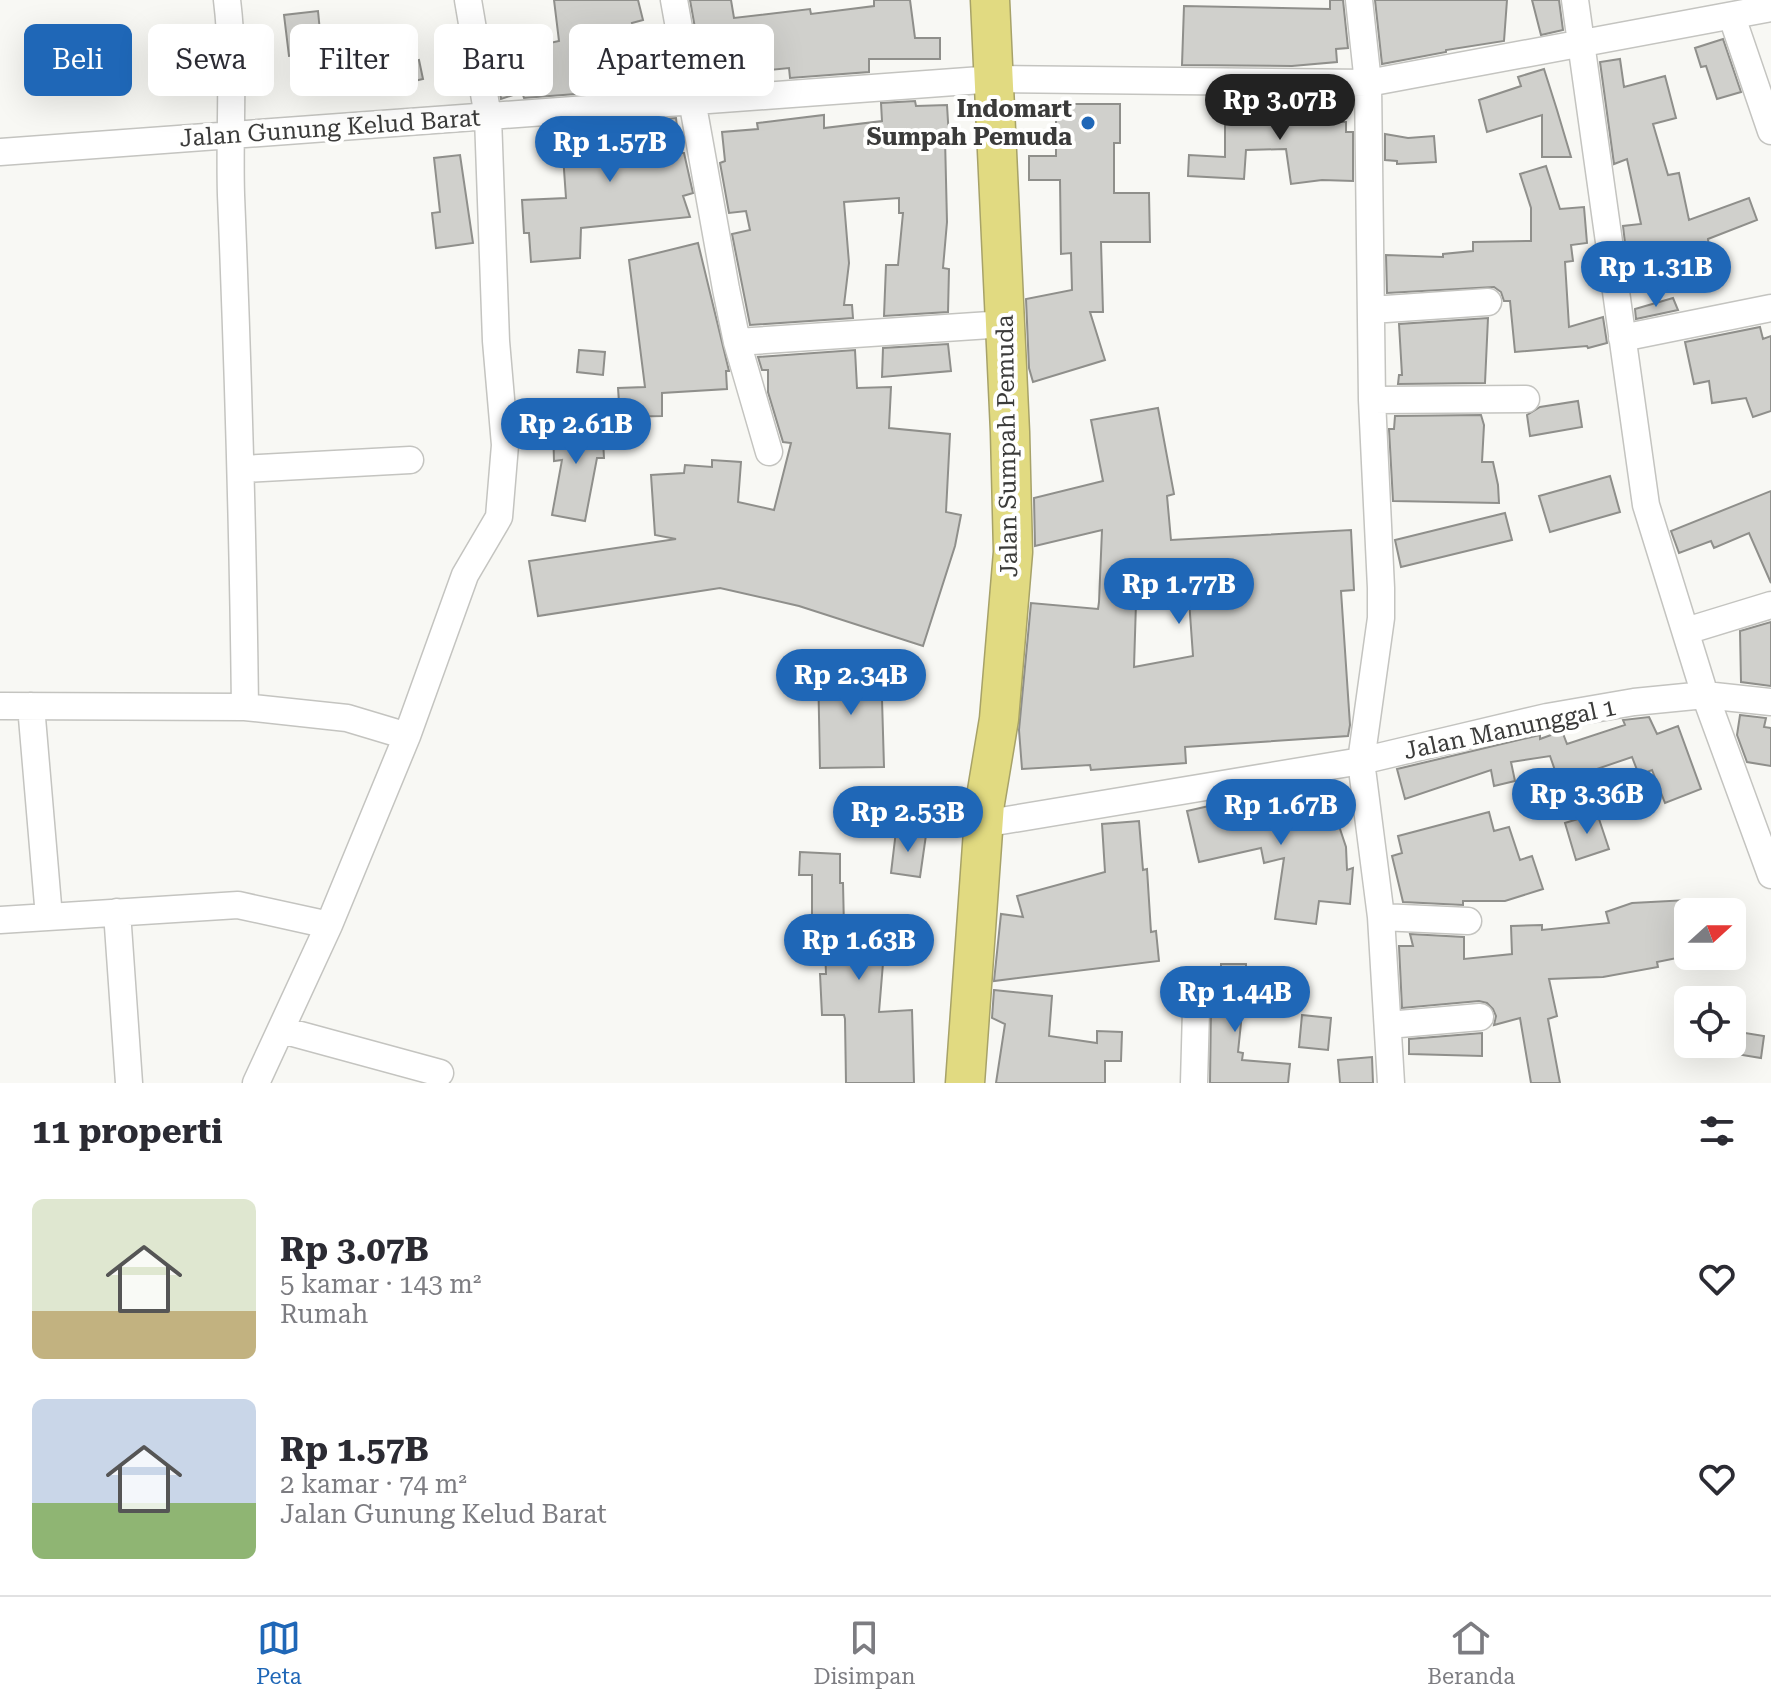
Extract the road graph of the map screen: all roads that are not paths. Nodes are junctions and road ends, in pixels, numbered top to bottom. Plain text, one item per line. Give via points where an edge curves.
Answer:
1 (227, 0) edge
2 (468, 0) edge
3 (674, 0) edge
4 (990, 0) edge
5 (1359, 0) edge
6 (1575, 0) edge
7 (1771, 8) edge
8 (1732, 17) junction
9 (1580, 46) junction
10 (995, 79) junction
11 (1368, 83) junction
12 (693, 102) junction
13 (488, 117) junction
14 (1771, 131) edge
15 (229, 135) junction
16 (0, 152) edge
17 (1488, 302) dead end
18 (1771, 308) edge
19 (1371, 310) junction
20 (1005, 324) junction
21 (1622, 338) junction
22 (737, 342) junction
23 (1526, 399) dead end
24 (1372, 400) junction
25 (769, 452) dead end
26 (410, 460) dead end
27 (242, 469) junction
28 (1771, 605) edge
29 (1686, 631) junction
30 (1705, 695) junction
31 (1771, 702) edge
32 (0, 706) edge
33 (31, 706) junction
34 (245, 707) junction
35 (407, 736) junction
36 (1361, 761) junction
37 (984, 814) junction
38 (1771, 875) edge
39 (117, 912) junction
40 (49, 917) junction
41 (1381, 917) junction
42 (0, 920) edge
43 (1468, 921) dead end
44 (329, 925) junction
45 (1196, 1010) dead end
46 (1480, 1017) dead end
47 (1388, 1025) junction
48 (282, 1030) junction
49 (440, 1073) dead end
50 (129, 1083) edge
51 (256, 1083) edge
52 (965, 1083) edge
53 (1194, 1083) edge
54 (1391, 1083) edge

1 - 15 street
2 - 13 street
3 - 12 street
4 - 10 highway, Jalan Sumpah Pemuda
5 - 11 street
6 - 9 street
7 - 8 street, Jalan Gunung Kelud Barat
8 - 9 street, Jalan Gunung Kelud Barat
8 - 14 street
9 - 11 street, Jalan Gunung Kelud Barat
9 - 21 street
10 - 11 street, Jalan Gunung Kelud Barat
10 - 12 street, Jalan Gunung Kelud Barat
10 - 20 highway, Jalan Sumpah Pemuda
11 - 19 street
12 - 13 street, Jalan Gunung Kelud Barat
12 - 22 street
13 - 15 street, Jalan Gunung Kelud Barat
13 - 35 street via 504,481 499,517 465,575
15 - 16 street, Jalan Gunung Kelud Barat
15 - 27 street
17 - 19 street
18 - 21 street
19 - 24 street
20 - 22 street
20 - 37 highway, Jalan Sumpah Pemuda via 1013,552
21 - 29 street via 1646,505
22 - 25 street
23 - 24 street
24 - 36 street via 1381,618
26 - 27 street
27 - 34 street
28 - 29 street
29 - 30 street
30 - 31 street, Jalan Manunggal 1
30 - 36 street, Jalan Manunggal 1 via 1547,717
30 - 38 street
32 - 33 street
33 - 34 street
33 - 40 street
34 - 35 street via 347,718
35 - 44 street
36 - 37 street, Jalan Manunggal 1
36 - 41 street
37 - 52 highway, Jalan Sumpah Pemuda
39 - 40 street
39 - 44 street via 238,905
39 - 50 street
40 - 42 street
41 - 43 street
41 - 47 street
44 - 48 street
45 - 53 street
46 - 47 street
47 - 54 street
48 - 49 street
48 - 51 street

